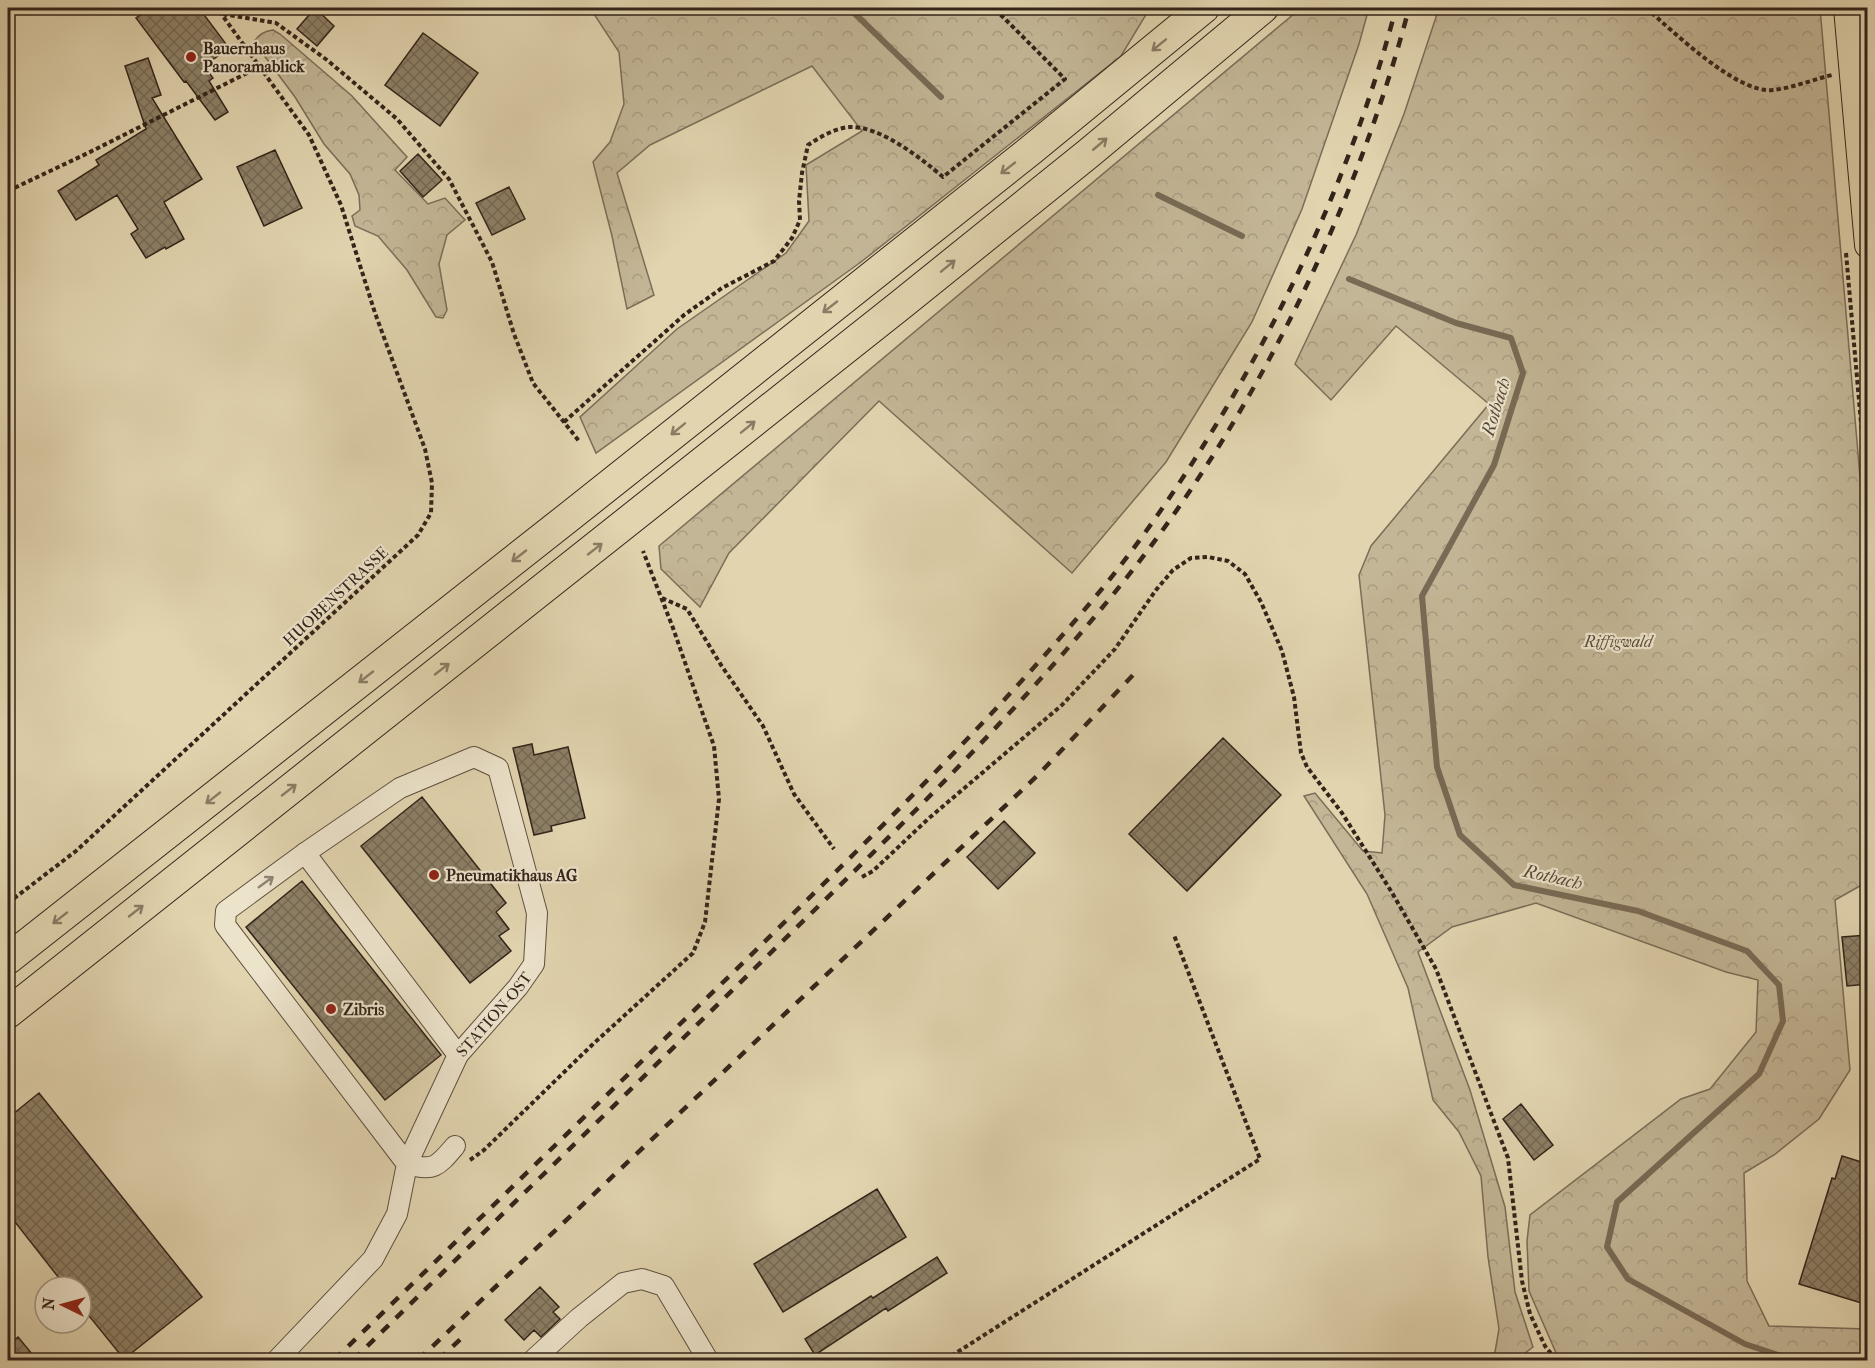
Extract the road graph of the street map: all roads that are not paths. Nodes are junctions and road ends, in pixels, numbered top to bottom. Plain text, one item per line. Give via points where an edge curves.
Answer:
1 (1204, 8) edge
2 (1263, 8) edge
3 (1847, 8) edge
4 (1868, 244) edge
5 (305, 853) junction
6 (8, 959) edge
7 (8, 1013) edge
8 (458, 1055) junction
9 (455, 1146) dead end
10 (407, 1164) junction
11 (277, 1360) edge
12 (533, 1360) edge
13 (708, 1360) edge

1 -> 6 highway via 556,528
7 -> 2 highway via 903,303
3 - 4 main road
5 - 8 street
5 - 8 street, STATION-OST via 400,788 474,756 498,768 537,913 534,964
10 -> 5 street, STATION-OST via 225,925 226,910
8 - 10 street, STATION-OST
9 - 10 street via 439,1164 423,1169
10 - 11 street, STATION-OST via 397,1214 373,1259
12 - 13 street via 623,1282 642,1279 664,1286

